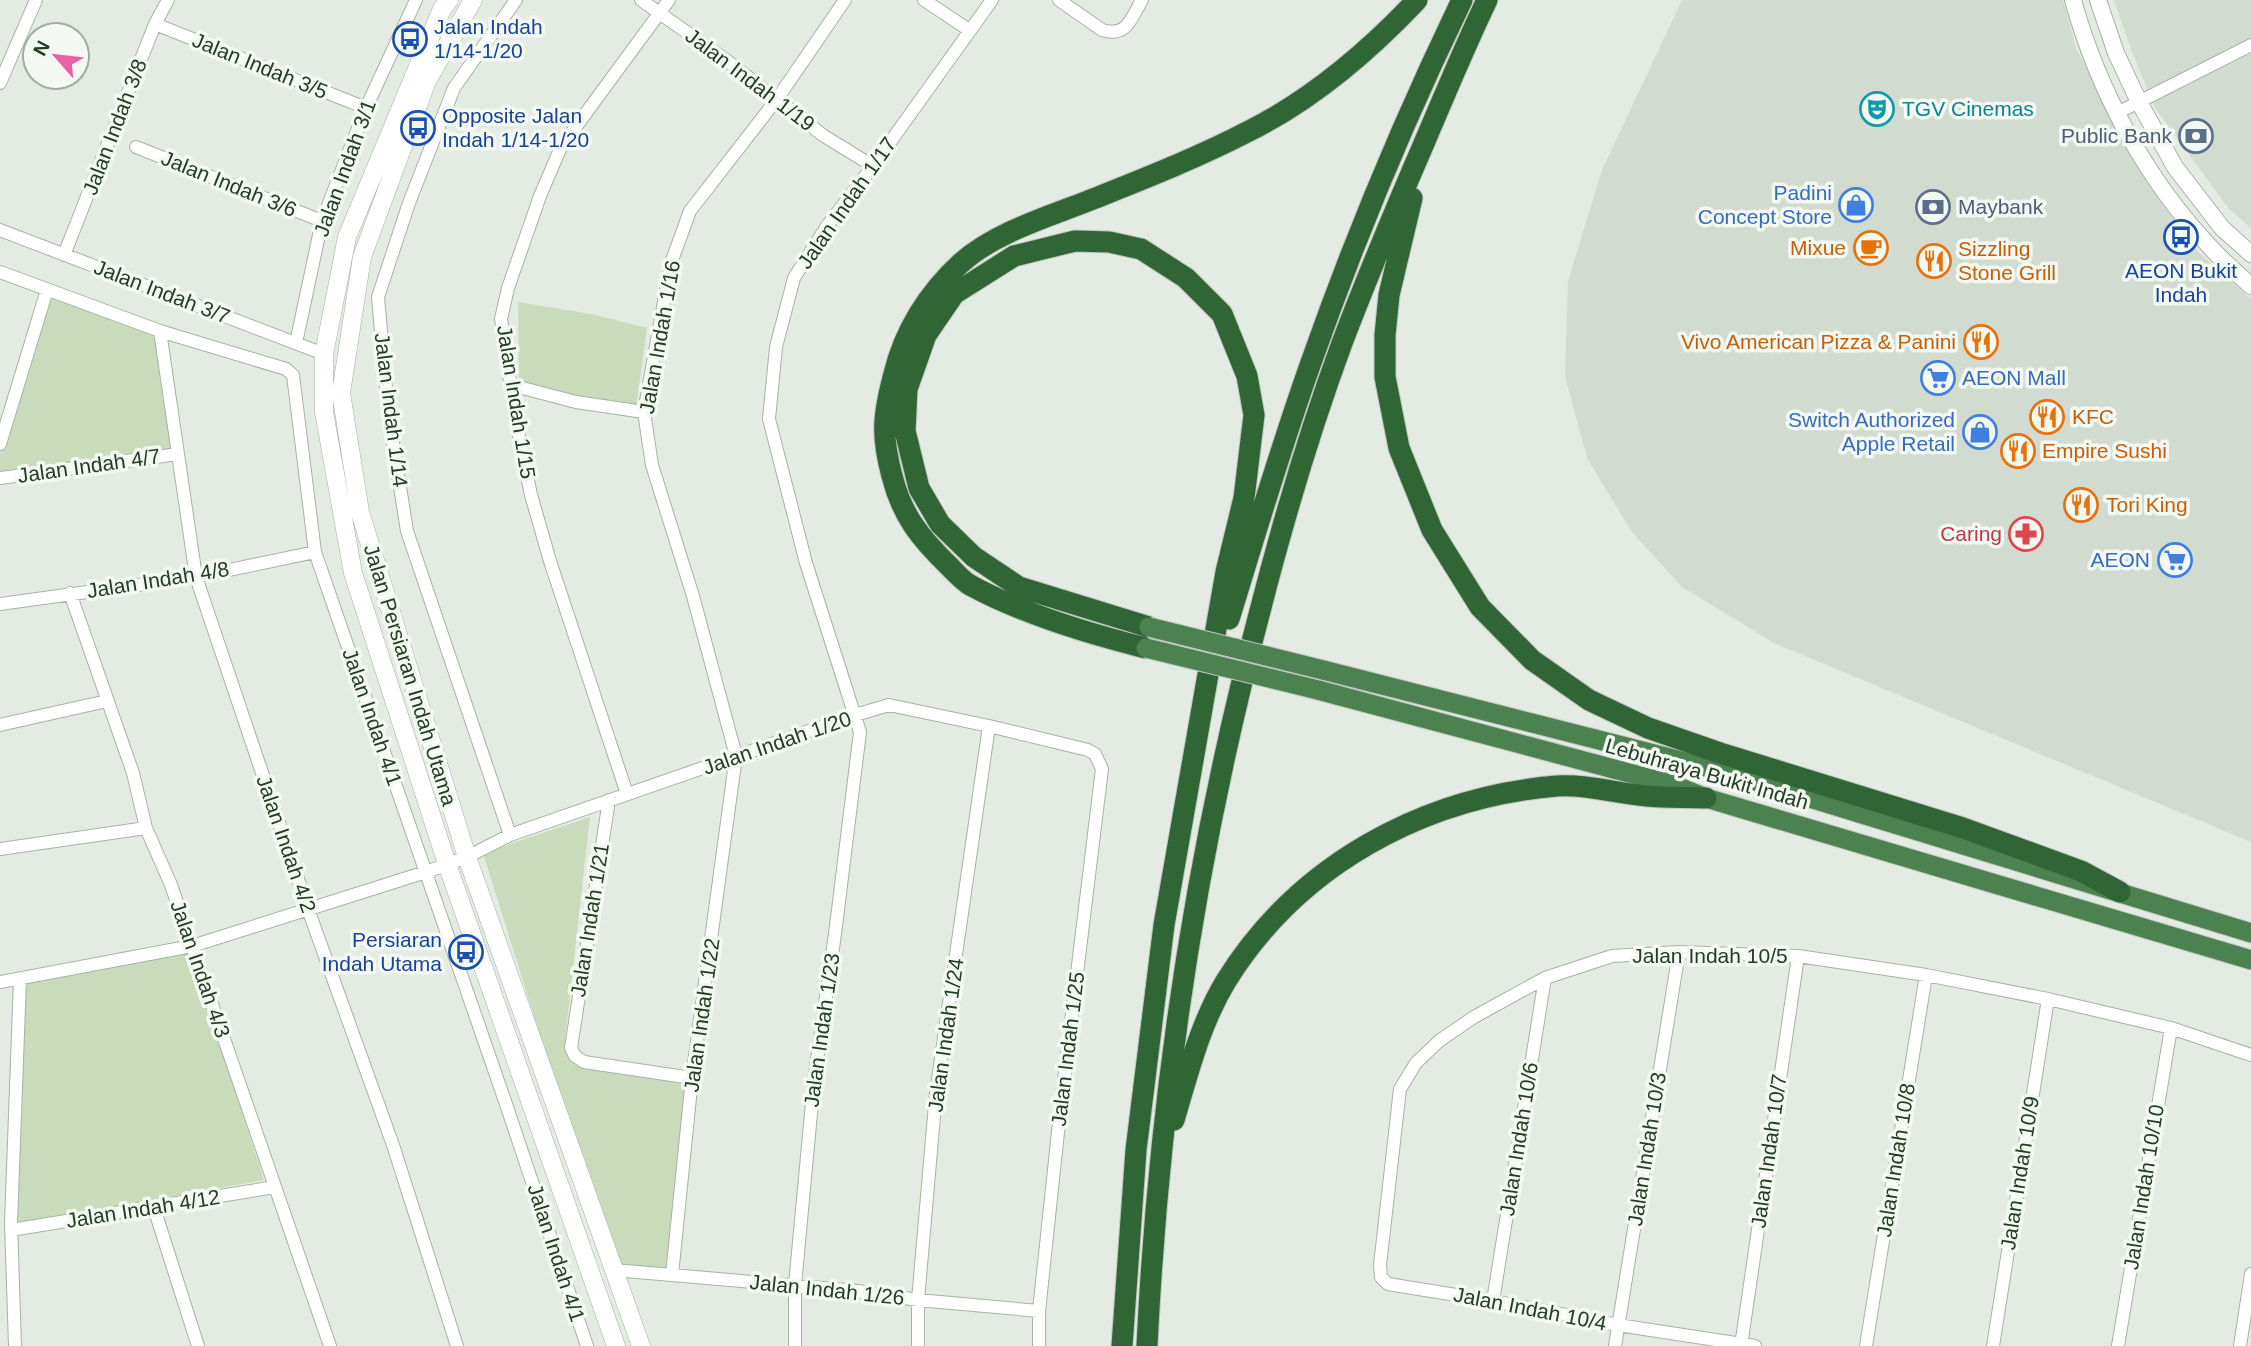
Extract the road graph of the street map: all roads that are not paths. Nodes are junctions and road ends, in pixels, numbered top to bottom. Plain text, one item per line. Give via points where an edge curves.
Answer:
1 (36, 0) edge
2 (168, 0) edge
3 (416, 0) edge
4 (449, 0) edge
5 (473, 0) edge
6 (516, 0) edge
7 (641, 0) edge
8 (669, 0) edge
9 (845, 0) edge
10 (924, 0) edge
11 (992, 0) edge
12 (1059, 0) edge
13 (1142, 0) edge
14 (1417, 0) edge
15 (1462, 0) edge
16 (1488, 0) edge
17 (2073, 0) edge
18 (2098, 0) edge
19 (659, 13) junction
20 (155, 24) junction
21 (969, 30) junction
22 (2251, 45) edge
23 (0, 83) edge
24 (1444, 96) junction
25 (777, 99) junction
26 (2139, 102) junction
27 (366, 108) junction
28 (2117, 113) junction
29 (136, 147) dead end
30 (873, 166) junction
31 (322, 221) junction
32 (0, 230) edge
33 (2251, 254) edge
34 (64, 255) junction
35 (0, 272) edge
36 (2251, 286) edge
37 (47, 290) junction
38 (160, 331) junction
39 (296, 343) junction
40 (324, 354) junction
41 (511, 385) junction
42 (643, 412) junction
43 (0, 444) edge
44 (178, 454) junction
45 (0, 478) edge
46 (315, 552) junction
47 (196, 578) junction
48 (71, 593) junction
49 (0, 604) edge
50 (1147, 638) junction
51 (107, 701) junction
52 (1203, 701) junction
53 (855, 715) junction
54 (0, 725) edge
55 (989, 726) junction
56 (1095, 754) joint
57 (736, 756) junction
58 (627, 794) junction
59 (1706, 798) junction
60 (609, 800) junction
61 (146, 828) junction
62 (510, 835) junction
63 (0, 849) edge
64 (467, 857) junction
65 (447, 864) junction
66 (426, 872) junction
67 (2120, 892) junction
68 (308, 909) junction
69 (2251, 933) edge
70 (192, 946) junction
71 (1679, 952) junction
72 (1798, 956) junction
73 (2251, 960) edge
74 (1926, 975) junction
75 (1545, 978) junction
76 (20, 979) junction
77 (0, 982) edge
78 (2048, 999) junction
79 (2171, 1028) junction
80 (2251, 1055) edge
81 (692, 1078) junction
82 (1160, 1165) junction
83 (275, 1187) junction
84 (153, 1208) junction
85 (11, 1230) junction
86 (614, 1270) junction
87 (2251, 1274) edge
88 (672, 1275) junction
89 (1388, 1284) joint
90 (795, 1285) junction
91 (918, 1300) junction
92 (1493, 1301) junction
93 (1039, 1311) junction
94 (1618, 1325) junction
95 (1746, 1345) edge
96 (15, 1346) edge
97 (198, 1346) edge
98 (330, 1346) edge
99 (457, 1346) edge
100 (587, 1346) edge
101 (616, 1346) edge
102 (641, 1346) edge
103 (795, 1346) edge
104 (918, 1346) edge
105 (1039, 1346) edge
106 (1122, 1346) edge
107 (1147, 1346) edge
108 (1615, 1346) edge
109 (1866, 1346) edge
110 (1993, 1346) edge
111 (2118, 1346) edge
112 (2240, 1346) edge

1 - 23 street
2 - 20 street, Jalan Indah 3/8
3 - 27 street, Jalan Indah 3/1
4 - 40 main road, Jalan Persiaran Indah Utama via 347,237
5 - 64 main road, Jalan Persiaran Indah Utama via 427,81 362,257 341,393 360,512
6 - 62 street, Jalan Indah 1/14 via 454,89 378,297 388,411 407,531
7 - 19 street, Jalan Indah 1/19
8 - 19 street, Jalan Indah 1/15
9 - 25 street, Jalan Indah 1/16
10 - 21 street
11 - 21 street, Jalan Indah 1/17
12 - 13 street via 1110,33 1125,27
14 - 50 highway via 1366,51 1304,100 1172,168 1008,232 961,262 922,308 900,348 886,406 884,446 898,500 923,540 968,584 1018,606 1080,629
15 - 52 highway via 1335,294
16 - 24 highway
17 - 28 street
18 - 26 street
19 - 25 street, Jalan Indah 1/19
19 - 41 street, Jalan Indah 1/15 via 561,147 540,196 501,319
20 - 27 street, Jalan Indah 3/5
20 - 34 street, Jalan Indah 3/8
21 - 30 street, Jalan Indah 1/17
22 - 26 street
24 - 67 highway via 1407,212 1389,295 1385,377 1399,448 1432,530 1480,607 1532,660 1589,701 1648,728 1963,828 2081,871
24 - 82 highway via 1341,345 1303,460 1240,685 1195,898
25 - 30 street, Jalan Indah 1/19
25 - 42 street, Jalan Indah 1/16 via 690,211 671,263
26 - 28 street
26 - 33 street via 2175,167 2222,228
27 - 31 street, Jalan Indah 3/1
28 - 36 street via 2159,183 2211,249
29 - 31 street, Jalan Indah 3/6
30 - 53 street, Jalan Indah 1/17 via 794,278 776,347 769,419 806,563
31 - 39 street, Jalan Indah 3/1
32 - 34 street, Jalan Indah 3/7
34 - 39 street, Jalan Indah 3/7
35 - 37 street, Jalan Indah 4/1
37 - 38 street, Jalan Indah 4/1
37 - 43 street
38 - 44 street, Jalan Indah 4/2
38 - 46 street, Jalan Indah 4/1 via 293,374
39 - 40 street, Jalan Indah 3/7
40 - 65 main road, Jalan Persiaran Indah Utama via 324,412 353,573
41 - 42 street via 576,402
41 - 58 street, Jalan Indah 1/15 via 535,508
42 - 57 street, Jalan Indah 1/16 via 652,465
44 - 45 street, Jalan Indah 4/7
44 - 47 street, Jalan Indah 4/2
46 - 47 street, Jalan Indah 4/8
46 - 66 street, Jalan Indah 4/1
47 - 48 street, Jalan Indah 4/8
47 - 68 street, Jalan Indah 4/2
48 - 49 street, Jalan Indah 4/8
48 - 51 street, Jalan Indah 4/3
50 - 52 highway via 1018,587 974,557 940,524 919,488 905,432 907,388 926,335 954,295 1014,256 1075,241 1141,248 1186,278 1222,314 1247,376 1254,415 1244,498
50 - 59 highway, Lebuhraya Bukit Indah, bridge via 1318,690 1674,785
50 - 67 highway, Lebuhraya Bukit Indah, bridge via 1322,670 1725,772
51 - 54 street
51 - 61 street, Jalan Indah 4/3
52 - 106 highway via 1153,1003 1136,1150
53 - 55 street, Jalan Indah 1/20 via 889,705
53 - 57 street, Jalan Indah 1/20
53 - 90 street, Jalan Indah 1/23 via 860,732 814,1081
55 - 56 street, Jalan Indah 1/20
55 - 91 street, Jalan Indah 1/24 via 936,1093
56 - 93 street, Jalan Indah 1/25 via 1102,769
57 - 58 street, Jalan Indah 1/20
57 - 81 street, Jalan Indah 1/22
58 - 60 street, Jalan Indah 1/20
59 - 73 highway, Lebuhraya Bukit Indah
59 - 82 highway via 1572,786 1514,791 1431,813 1347,856 1289,901 1225,982 1193,1055
60 - 62 street, Jalan Indah 1/20
60 - 81 street, Jalan Indah 1/21 via 571,1048 584,1062
61 - 63 street
61 - 70 street, Jalan Indah 4/3
62 - 64 street, Jalan Indah 1/20
64 - 65 street, Jalan Indah 1/20
64 - 86 main road, Jalan Persiaran Indah Utama
65 - 66 street, Jalan Indah 1/20
65 - 101 main road, Jalan Persiaran Indah Utama
66 - 68 street, Jalan Indah 1/20
66 - 100 street, Jalan Indah 4/1
67 - 69 highway, Lebuhraya Bukit Indah
68 - 70 street, Jalan Indah 1/20
68 - 99 street, Jalan Indah 4/2 via 393,1145
70 - 76 street, Jalan Indah 1/20
70 - 83 street, Jalan Indah 4/3
71 - 72 street, Jalan Indah 10/5
71 - 75 street, Jalan Indah 10/5 via 1612,956
71 - 94 street, Jalan Indah 10/3
72 - 74 street, Jalan Indah 10/5
72 - 95 street, Jalan Indah 10/7
74 - 78 street, Jalan Indah 10/5
74 - 109 street, Jalan Indah 10/8
75 - 89 street, Jalan Indah 10/5 via 1439,1041 1416,1063 1400,1089 1380,1265 1381,1278
75 - 92 street, Jalan Indah 10/6
76 - 77 street, Jalan Indah 1/20
76 - 85 street
78 - 79 street, Jalan Indah 10/5
78 - 110 street, Jalan Indah 10/9
79 - 80 street, Jalan Indah 10/5
79 - 111 street, Jalan Indah 10/10
81 - 88 street, Jalan Indah 1/22
82 - 107 highway
83 - 84 street, Jalan Indah 4/12
83 - 98 street, Jalan Indah 4/3
84 - 85 street, Jalan Indah 4/12
84 - 97 street
85 - 96 street
86 - 88 street, Jalan Indah 1/26
86 - 102 main road, Jalan Persiaran Indah Utama
87 - 112 street
88 - 90 street, Jalan Indah 1/26
89 - 92 street, Jalan Indah 10/4
90 - 91 street, Jalan Indah 1/26
90 - 103 street, Jalan Indah 1/23
91 - 93 street, Jalan Indah 1/26
91 - 104 street, Jalan Indah 1/24
92 - 94 street, Jalan Indah 10/4
93 - 105 street, Jalan Indah 1/25
94 - 95 street, Jalan Indah 10/4
94 - 108 street, Jalan Indah 10/3

